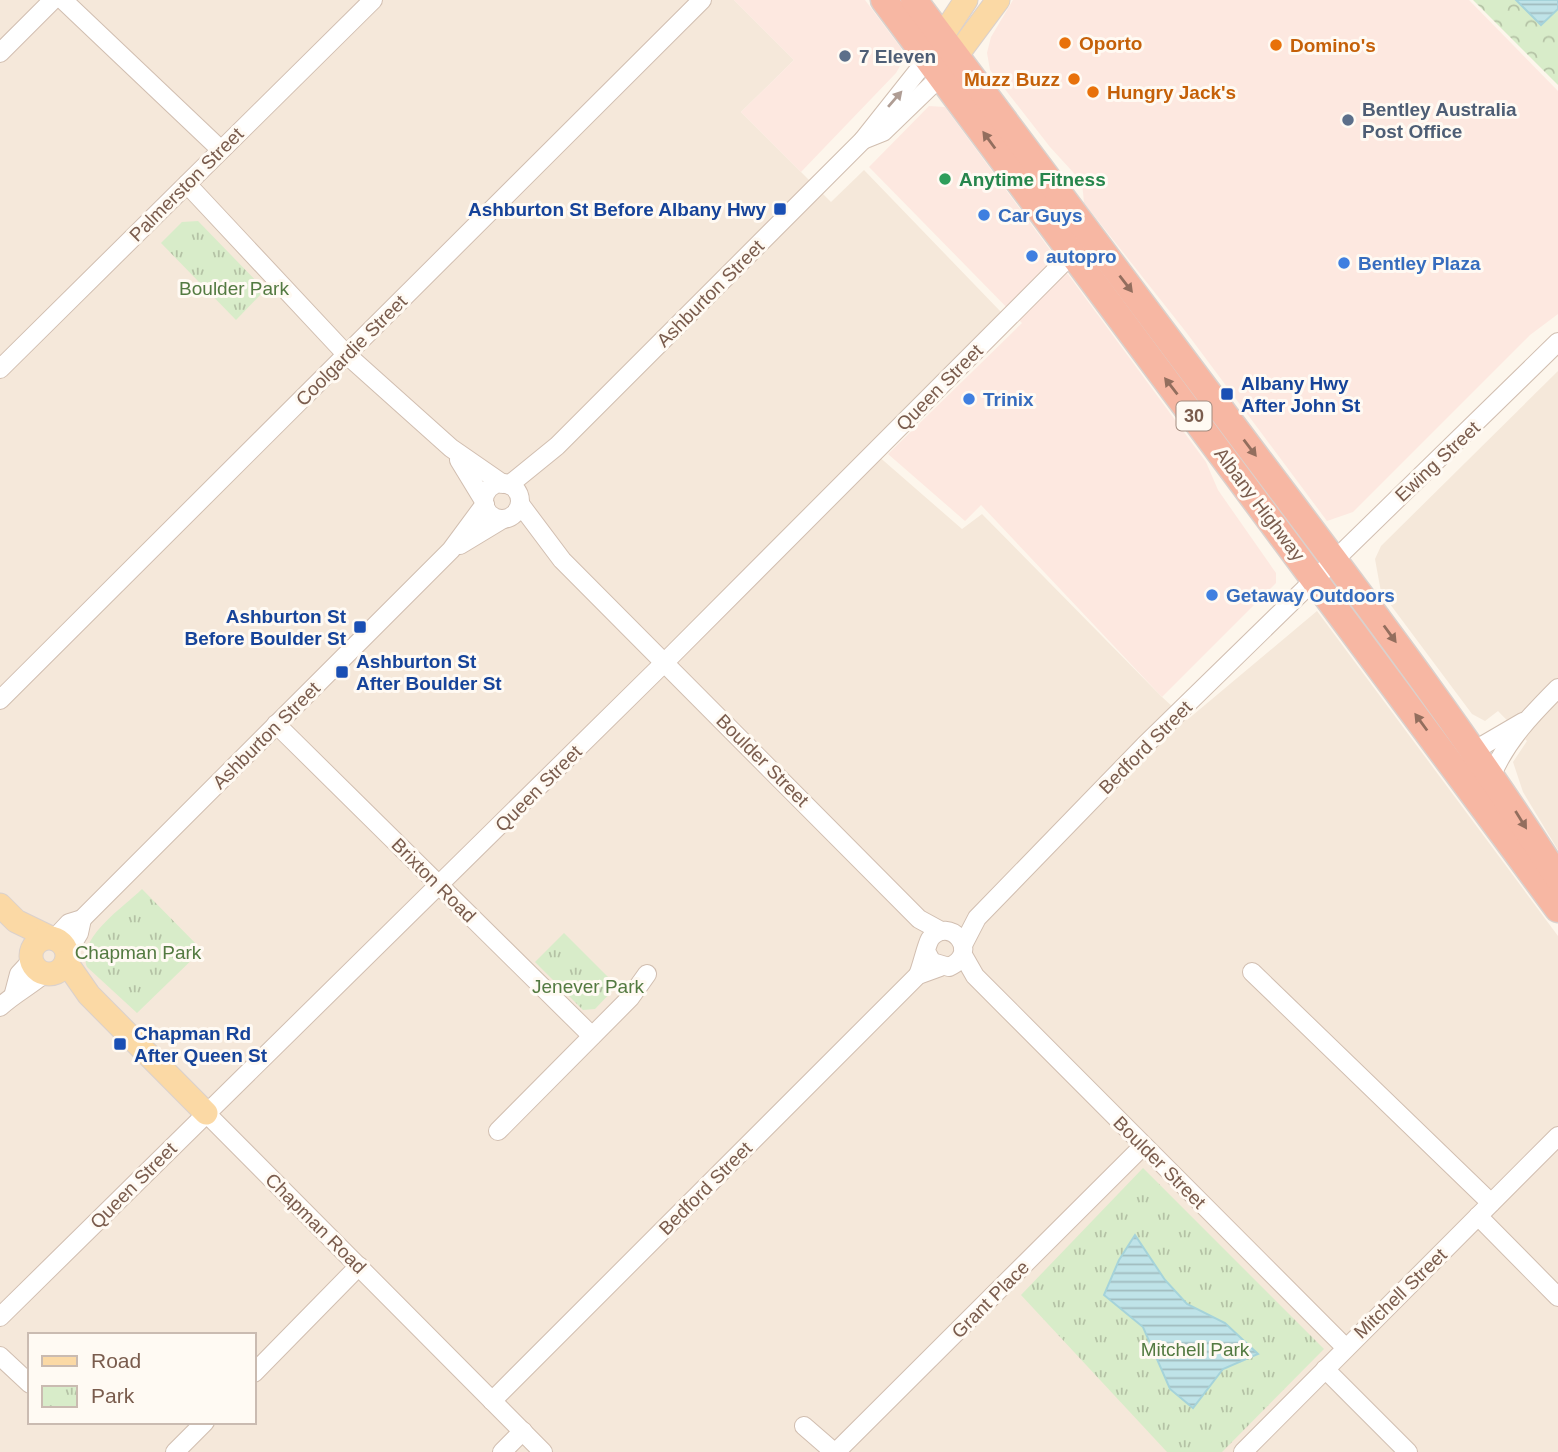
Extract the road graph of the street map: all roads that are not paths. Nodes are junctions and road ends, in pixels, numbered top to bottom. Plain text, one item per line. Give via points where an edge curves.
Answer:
1 (53, 0) edge
2 (63, 0) edge
3 (373, 0) edge
4 (702, 0) edge
5 (884, 0) edge
6 (914, 0) edge
7 (966, 0) edge
8 (998, 0) edge
9 (0, 53) edge
10 (942, 57) junction
11 (220, 150) junction
12 (187, 184) junction
13 (1071, 255) junction
14 (1558, 342) edge
15 (346, 354) junction
16 (0, 369) edge
17 (557, 446) junction
18 (451, 448) junction
19 (506, 484) junction
20 (484, 502) junction
21 (520, 502) junction
22 (504, 519) junction
23 (451, 550) junction
24 (1335, 559) junction
25 (562, 560) junction
26 (1315, 578) junction
27 (665, 662) junction
28 (1558, 688) edge
29 (0, 700) edge
30 (1524, 722) junction
31 (276, 724) junction
32 (1475, 750) junction
33 (1492, 775) junction
34 (1558, 878) edge
35 (440, 886) junction
36 (1558, 909) edge
37 (8, 913) edge
38 (977, 918) junction
39 (939, 949) junction
40 (963, 950) junction
41 (50, 956) junction
42 (1252, 972) dead end
43 (647, 974) dead end
44 (975, 976) junction
45 (0, 1007) edge
46 (592, 1036) junction
47 (206, 1113) junction
48 (498, 1131) dead end
49 (1558, 1136) edge
50 (1143, 1146) junction
51 (1491, 1203) junction
52 (1478, 1216) junction
53 (359, 1266) junction
54 (1558, 1297) edge
55 (0, 1317) edge
56 (1345, 1347) junction
57 (0, 1356) edge
58 (1325, 1369) junction
59 (256, 1371) edge
60 (28, 1382) edge
61 (492, 1401) junction
62 (203, 1424) edge
63 (804, 1426) dead end
64 (523, 1431) junction
65 (175, 1452) edge
66 (502, 1452) edge
67 (543, 1452) edge
68 (835, 1452) edge
69 (1243, 1452) edge
70 (1408, 1452) edge

1 - 9 street
2 - 11 street
3 - 11 street, Palmerston Street
4 - 15 street, Coolgardie Street
5 - 10 highway, Albany Highway / 30
6 - 10 highway, Albany Highway / 30
7 - 10 main road
8 - 10 main road
13 -> 10 highway, Albany Highway / 30
10 - 17 street, Ashburton Street via 883,132 863,140
10 -> 24 highway, Albany Highway / 30
11 - 12 street, Palmerston Street
12 - 15 street
12 - 16 street, Palmerston Street
26 -> 13 highway, Albany Highway / 30
13 - 27 street, Queen Street
14 - 24 street, Ewing Street
15 - 18 street
15 - 29 street, Coolgardie Street
17 - 19 street, Ashburton Street
17 - 21 street, Ashburton Street
18 - 19 street
18 - 20 street
19 - 20 street via 490,488
19 - 21 street via 517,492
20 - 22 street via 489,513
20 - 23 street, Ashburton Street
21 - 22 street via 517,512
21 - 25 street
22 - 23 street, Ashburton Street
22 - 25 street
23 - 31 street, Ashburton Street
24 - 26 street, Ewing Street
24 -> 32 highway, Albany Highway / 30
25 - 27 street, Boulder Street
36 -> 26 highway, Albany Highway / 30
26 - 38 street, Bedford Street
27 - 35 street, Queen Street
27 - 39 street, Boulder Street via 919,919
28 - 30 street
30 - 32 street
30 - 33 street
31 - 35 street, Brixton Road
31 - 41 street, Ashburton Street via 82,919 69,923
32 - 33 highway, Albany Highway / 30
33 -> 34 highway, Albany Highway / 30
35 - 46 street, Brixton Road
35 - 47 street, Queen Street
37 - 41 main road, Chapman Road via 20,934
38 - 39 street, Bedford Street
38 - 40 street, Bedford Street
39 - 40 street, Bedford Street via 957,963
39 - 40 street, Boulder Street via 958,936
39 - 44 street, Boulder Street
39 - 61 street, Bedford Street
40 - 44 street, Boulder Street
41 - 45 street, Ashburton Street via 19,974 14,993
41 - 47 main road, Chapman Road
42 - 51 street
43 - 46 street
44 - 50 street, Boulder Street
46 - 48 street
47 - 53 street, Chapman Road
47 - 55 street, Queen Street
49 - 51 street, Mitchell Street
50 - 56 street, Boulder Street
50 - 68 street, Grant Place
51 - 52 street, Mitchell Street
52 - 54 street
52 - 56 street, Mitchell Street
53 - 59 street
53 - 61 street, Chapman Road
56 - 58 street, Mitchell Street
57 - 60 street
58 - 69 street, Mitchell Street
58 - 70 street
61 - 64 street, Chapman Road
62 - 65 street
63 - 68 street, Grant Place
64 - 66 street
64 - 67 street, Chapman Road

